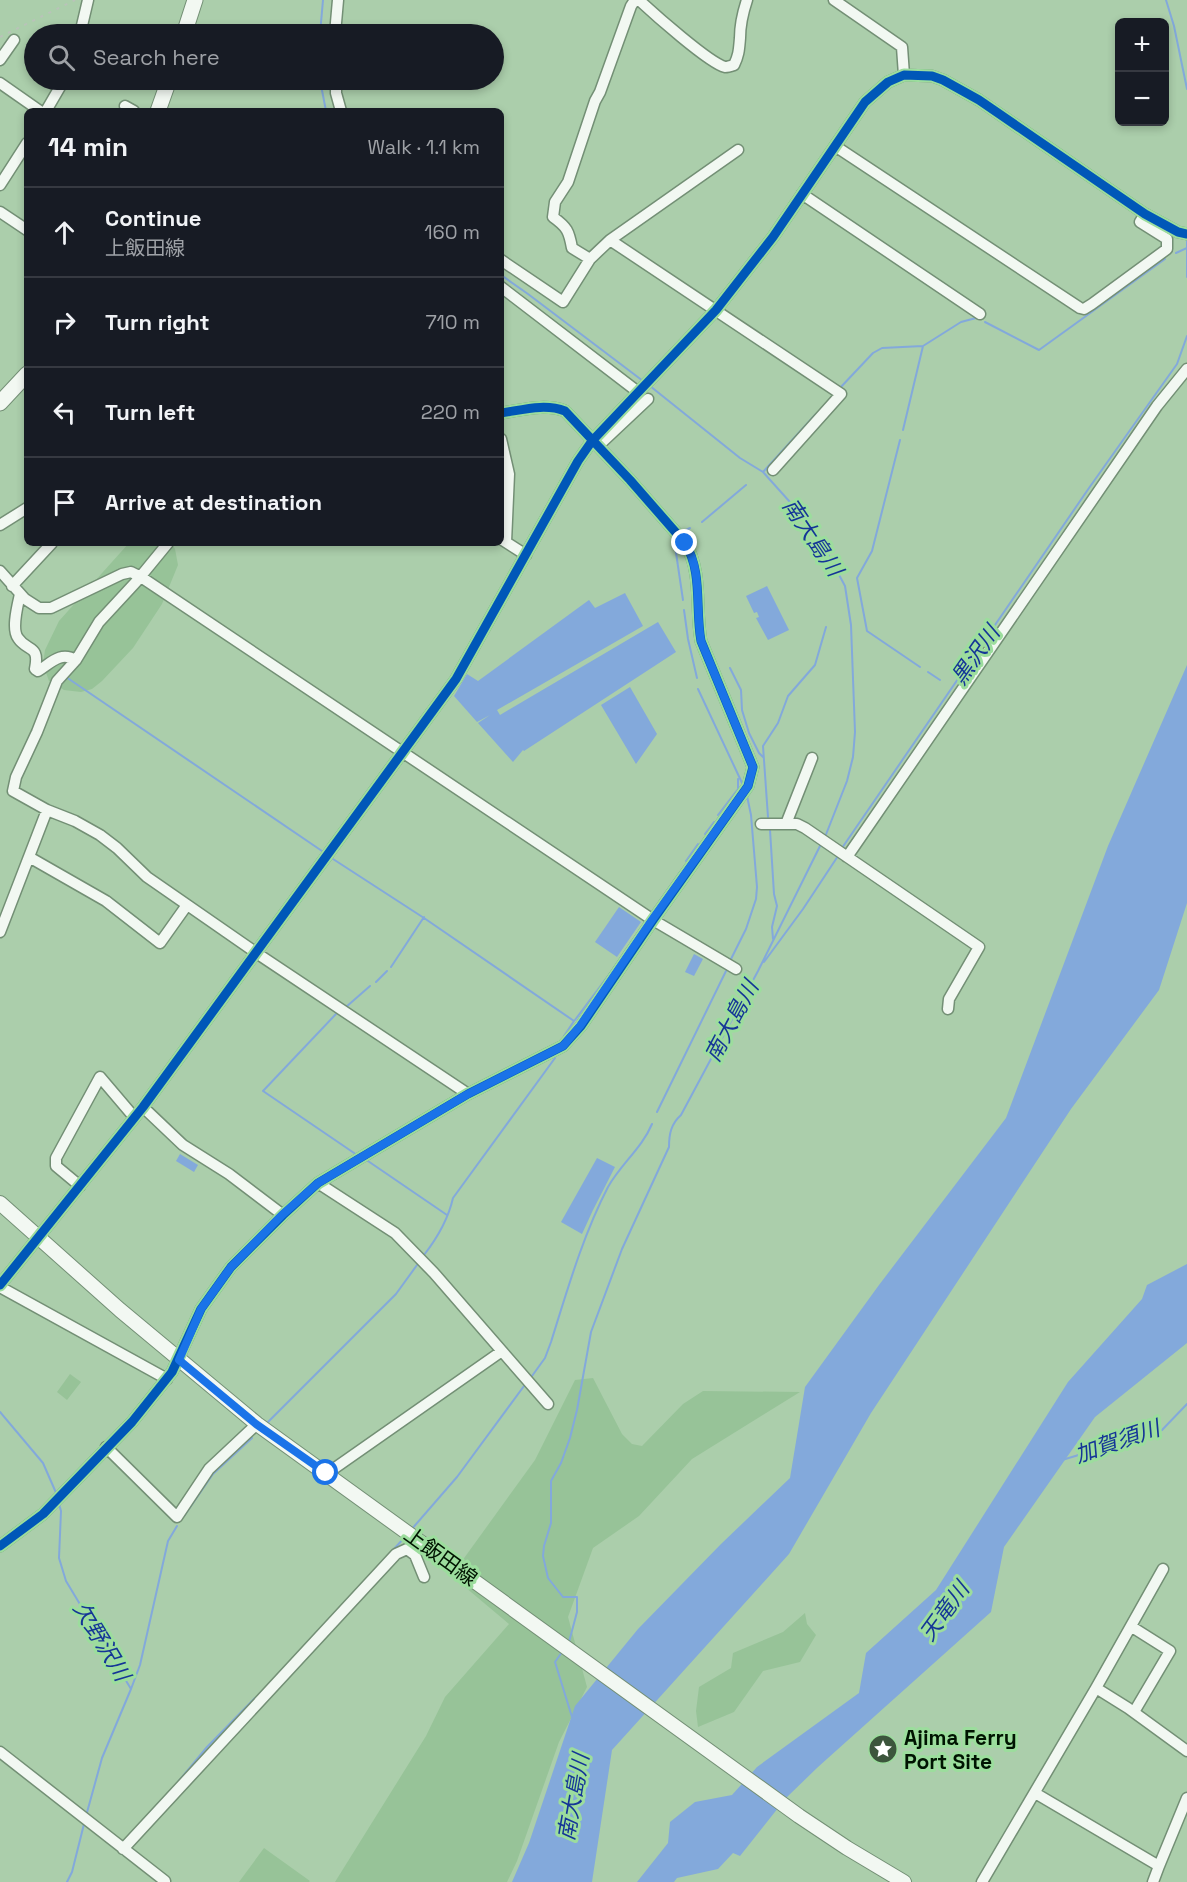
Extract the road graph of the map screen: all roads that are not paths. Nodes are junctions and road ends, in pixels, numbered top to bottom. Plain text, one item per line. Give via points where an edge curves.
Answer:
1 (88, 0) edge
2 (195, 0) edge
3 (338, 0) edge
4 (637, 0) edge
5 (747, 0) edge
6 (834, 0) edge
7 (82, 24) edge
8 (187, 24) edge
9 (335, 24) edge
10 (14, 39) dead end
11 (0, 60) edge
12 (904, 75) junction
13 (0, 83) edge
14 (58, 90) edge
15 (165, 90) edge
16 (336, 90) edge
17 (36, 108) edge
18 (48, 108) edge
19 (159, 108) edge
20 (340, 108) edge
21 (835, 146) junction
22 (24, 148) edge
23 (738, 150) dead end
24 (0, 185) edge
25 (802, 194) junction
26 (0, 212) edge
27 (1144, 214) junction
28 (24, 228) edge
29 (1183, 233) edge
30 (610, 240) junction
31 (590, 259) junction
32 (504, 262) edge
33 (504, 289) edge
34 (716, 310) junction
35 (980, 314) dead end
36 (1187, 369) edge
37 (24, 377) edge
38 (639, 391) junction
39 (648, 399) dead end
40 (0, 404) edge
41 (504, 413) edge
42 (595, 443) junction
43 (504, 452) edge
44 (772, 470) dead end
45 (24, 510) edge
46 (0, 525) edge
47 (504, 529) edge
48 (504, 541) edge
49 (50, 546) edge
50 (166, 546) edge
51 (526, 555) junction
52 (0, 571) edge
53 (141, 577) junction
54 (16, 590) junction
55 (76, 660) junction
56 (403, 753) junction
57 (813, 758) dead end
58 (47, 810) junction
59 (761, 824) dead end
60 (786, 824) junction
61 (835, 847) junction
62 (29, 857) junction
63 (187, 905) junction
64 (652, 920) junction
65 (0, 932) edge
66 (255, 952) junction
67 (735, 969) dead end
68 (948, 1009) dead end
69 (468, 1094) junction
70 (142, 1107) junction
71 (134, 1117) junction
72 (318, 1183) junction
73 (80, 1186) junction
74 (0, 1203) edge
75 (282, 1215) junction
76 (38, 1236) junction
77 (0, 1286) edge
78 (502, 1351) junction
79 (179, 1360) junction
80 (167, 1380) junction
81 (548, 1404) dead end
82 (256, 1424) junction
83 (106, 1447) junction
84 (332, 1470) dead end
85 (0, 1546) edge
86 (1163, 1569) dead end
87 (424, 1577) dead end
88 (1131, 1627) junction
89 (1096, 1688) junction
90 (1134, 1712) junction
91 (1187, 1751) edge
92 (0, 1752) edge
93 (1035, 1793) junction
94 (1187, 1798) edge
95 (123, 1849) junction
96 (1159, 1866) junction
97 (165, 1881) edge
98 (904, 1882) edge
99 (982, 1882) edge
100 (1153, 1882) edge

1 - 7 street
2 - 8 highway
3 - 9 street
4 - 5 street via 725,66 734,65 740,54 742,13
4 - 31 street via 631,6 568,182 555,202 553,217 569,232 572,248
6 - 12 street via 902,47
10 - 11 street
12 - 21 street via 875,91
12 - 27 street via 938,78 979,100
13 - 17 street
14 - 18 street
15 - 19 highway
16 - 20 street
21 - 25 street
21 - 27 street via 1084,309 1167,249 1167,239 1140,222
22 - 24 street
23 - 30 street
25 - 34 street
25 - 35 street
26 - 28 street
27 - 29 street
30 - 31 street
30 - 34 street
31 - 32 street via 563,302
33 - 38 street
34 - 38 street
34 - 44 street via 842,394
36 - 61 street via 1156,406 1099,490
37 - 40 highway
38 - 42 street
39 - 42 street
41 - 42 street via 555,407 565,411
42 - 51 street via 578,461
42 - 64 street via 690,552 695,566 701,641 753,767 748,786
43 - 47 street via 509,474
45 - 46 street
48 - 51 street
49 - 54 street
50 - 53 street
51 - 56 street via 456,679
52 - 54 street
53 - 54 street via 131,572 122,574 51,608 39,608
53 - 55 street via 99,622
53 - 56 street
54 - 55 street via 15,631 19,640 35,653 35,669 38,671 56,658 67,656
55 - 58 street via 57,681 15,777 13,791
56 - 64 street
56 - 66 street
57 - 60 street
58 - 62 street
58 - 63 street via 100,835 147,877
59 - 60 street
60 - 61 street via 797,824
61 - 68 street via 979,947 949,999
62 - 63 street via 106,901 160,943
62 - 65 street
63 - 66 street
64 - 67 street
64 - 69 street via 563,1046
66 - 69 street
66 - 70 street
69 - 72 street
70 - 71 street
70 - 75 street via 183,1145
71 - 73 street
71 - 73 street via 100,1077 56,1158 56,1166
72 - 75 street
72 - 78 street via 395,1233
73 - 76 street
74 - 76 main road, 上飯田線
75 - 79 street via 231,1267 201,1309
76 - 77 street
76 - 79 main road, 上飯田線
77 - 80 street
78 - 81 street
78 - 84 street
79 - 80 street
79 - 82 main road, 上飯田線
80 - 83 street
82 - 83 street via 209,1469 177,1517
82 - 98 main road, 上飯田線 via 799,1816
83 - 85 street via 43,1514
86 - 88 street
87 - 95 street via 415,1555 407,1549 396,1554
88 - 89 street
88 - 90 street via 1170,1651
89 - 90 street
89 - 93 street
90 - 91 street
92 - 95 street
93 - 96 street
93 - 99 street
94 - 96 street
95 - 97 street
96 - 100 street

